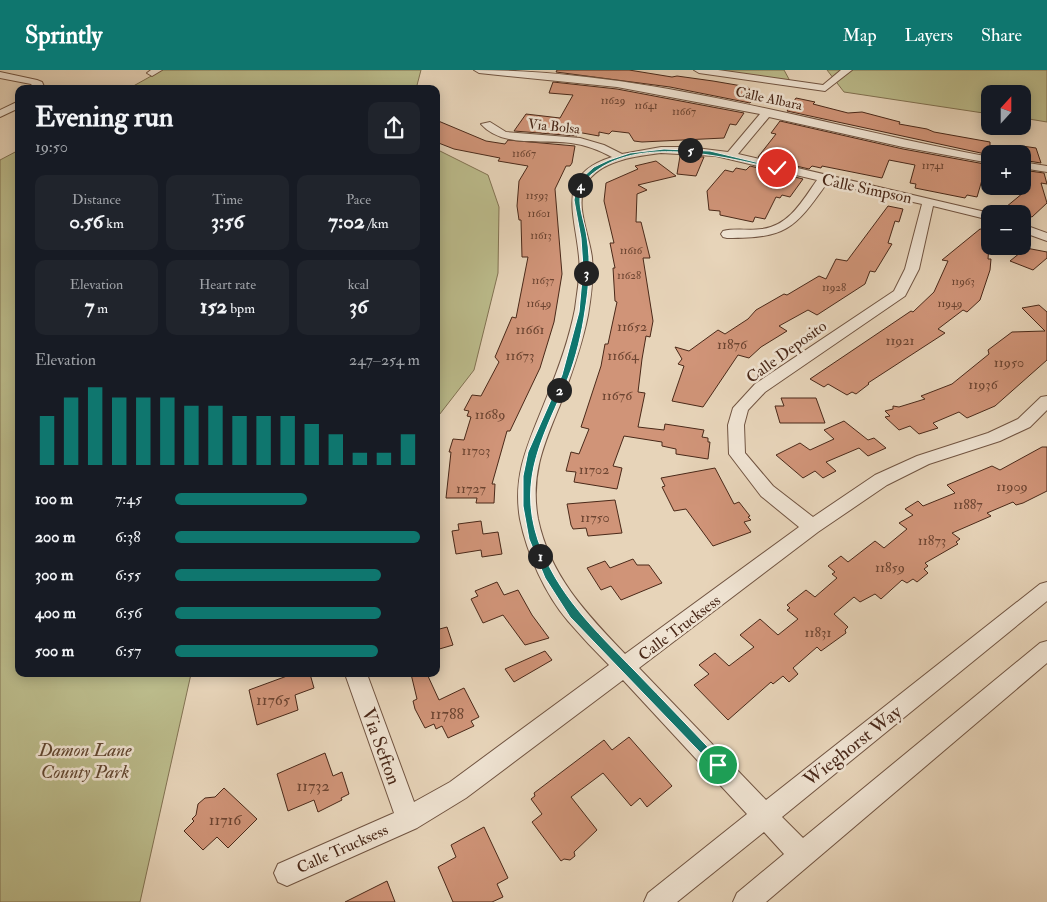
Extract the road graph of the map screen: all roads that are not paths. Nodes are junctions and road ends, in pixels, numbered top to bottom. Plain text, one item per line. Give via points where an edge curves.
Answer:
1 (479, 70) edge
2 (699, 70) edge
3 (847, 70) edge
4 (0, 75) edge
5 (39, 85) edge
6 (15, 106) edge
7 (767, 112) junction
8 (0, 114) edge
9 (486, 124) dead end
10 (731, 156) junction
11 (620, 157) junction
12 (981, 158) edge
13 (1031, 166) edge
14 (1047, 169) edge
15 (824, 179) junction
16 (928, 202) junction
17 (981, 214) edge
18 (1031, 231) edge
19 (727, 234) dead end
20 (1047, 237) edge
21 (1047, 401) edge
22 (812, 527) junction
23 (1047, 590) edge
24 (1047, 650) edge
25 (625, 668) junction
26 (357, 677) edge
27 (765, 814) junction
28 (408, 819) junction
29 (803, 856) junction
30 (287, 872) dead end
31 (657, 902) edge
32 (746, 902) edge

1 - 7 street, Calle Albara via 617,84
2 - 3 street via 825,88
4 - 5 street
6 - 8 street
7 - 10 street
7 - 12 street, Calle Albara
9 - 11 street, Via Bolsa via 512,136 583,142
10 - 11 street, Calle Simpson via 675,150
10 - 15 street, Calle Simpson
11 - 25 street, Calle Simpson via 595,168 578,188 576,200 586,268 582,312 566,375 532,452 526,491 534,539 550,578 574,614
13 - 14 street
15 - 16 street, Calle Simpson
15 - 19 street via 786,227 758,234
16 - 17 street, Calle Simpson
16 - 22 street, Calle Deposito via 912,270 900,293 760,388 741,408 736,426 736,454 767,491
18 - 20 street
21 - 22 street, Calle Trucksess via 1024,423 994,437 923,460 881,480
22 - 25 street, Calle Trucksess
23 - 27 street, Wieghorst Way
24 - 29 street
25 - 27 street, Calle Simpson
25 - 28 street, Calle Trucksess via 458,790
26 - 28 street, Via Sefton
27 - 29 street, Calle Simpson
27 - 31 street, Wieghorst Way
28 - 30 street, Calle Trucksess
29 - 32 street

